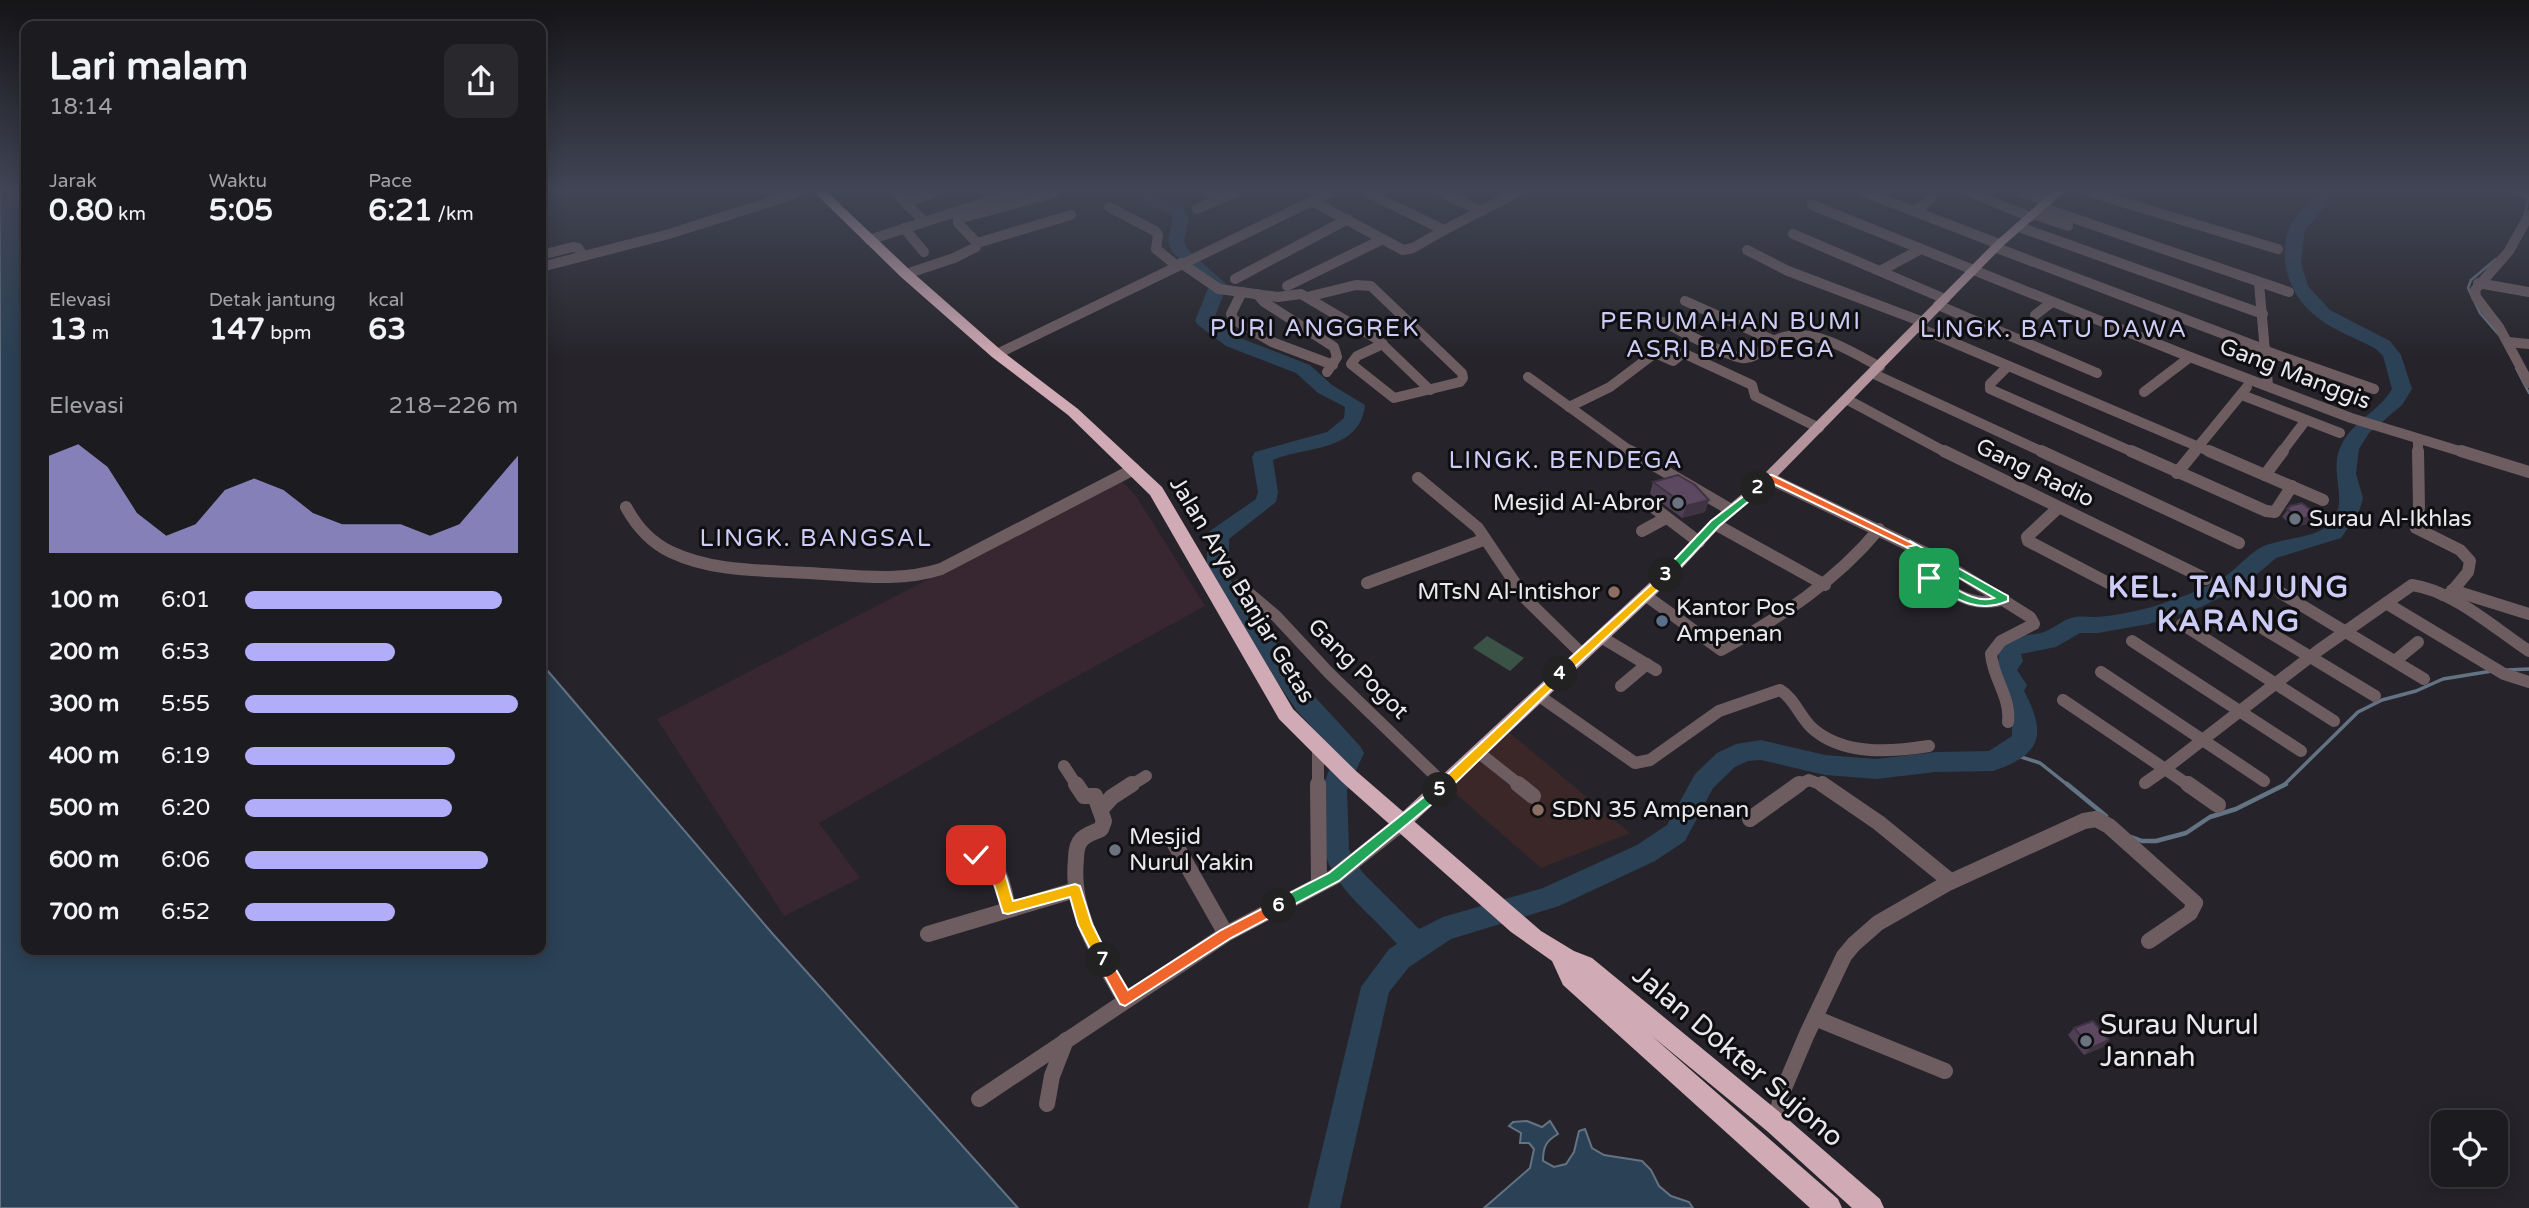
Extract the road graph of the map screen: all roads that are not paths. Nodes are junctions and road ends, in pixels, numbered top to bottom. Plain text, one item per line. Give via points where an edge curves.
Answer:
1 (620, 246) edge
2 (876, 246) edge
3 (919, 246) edge
4 (975, 246) edge
5 (1156, 246) edge
6 (1216, 246) edge
7 (1296, 246) edge
8 (1369, 246) edge
9 (1822, 246) edge
10 (1910, 246) edge
11 (1998, 246) edge
12 (1999, 246) edge
13 (2126, 246) edge
14 (2157, 246) edge
15 (2269, 246) edge
16 (2512, 246) edge
17 (2278, 249) dead end
18 (1747, 250) dead end
19 (1919, 250) junction
20 (924, 252) dead end
21 (546, 254) edge
22 (583, 256) junction
23 (1181, 263) junction
24 (546, 266) edge
25 (1974, 270) junction
26 (1880, 271) junction
27 (906, 274) junction
28 (1235, 279) dead end
29 (2259, 283) junction
30 (2478, 283) junction
31 (1287, 286) dead end
32 (1217, 288) joint
33 (1242, 292) junction
34 (2289, 292) dead end
35 (2529, 292) edge
36 (1257, 294) junction
37 (1307, 297) junction
38 (1685, 301) dead end
39 (1942, 302) junction
40 (2052, 302) junction
41 (2263, 314) junction
42 (2035, 316) dead end
43 (1663, 322) dead end
44 (1920, 324) junction
45 (1775, 341) junction
46 (2508, 342) junction
47 (1383, 344) junction
48 (2529, 344) edge
49 (2266, 350) junction
50 (997, 354) junction
51 (2190, 357) junction
52 (1697, 359) joint
53 (2008, 366) junction
54 (1877, 370) junction
55 (2097, 373) dead end
56 (1528, 377) dead end
57 (2529, 383) edge
58 (2268, 386) junction
59 (2374, 389) dead end
60 (1430, 390) junction
61 (2144, 392) dead end
62 (1848, 400) junction
63 (1569, 407) junction
64 (2306, 420) junction
65 (1819, 428) junction
66 (2340, 433) dead end
67 (2418, 440) junction
68 (2197, 447) junction
69 (1134, 469) junction
70 (2529, 471) edge
71 (2177, 472) junction
72 (2265, 475) junction
73 (1418, 478) dead end
74 (1769, 478) junction
75 (2292, 486) junction
76 (2323, 500) dead end
77 (1649, 504) dead end
78 (626, 507) dead end
79 (2058, 508) junction
80 (1731, 510) junction
81 (1666, 518) junction
82 (1715, 524) junction
83 (1880, 529) junction
84 (1642, 531) dead end
85 (1483, 540) junction
86 (1699, 542) junction
87 (2239, 543) dead end
88 (1929, 578) dead end
89 (2206, 579) dead end
90 (1367, 583) dead end
91 (1239, 585) dead end
92 (1825, 585) junction
93 (2118, 588) dead end
94 (2281, 593) dead end
95 (2448, 593) junction
96 (1645, 595) junction
97 (2004, 599) junction
98 (2386, 603) junction
99 (2529, 614) edge
100 (2182, 625) dead end
101 (2264, 629) dead end
102 (2346, 632) junction
103 (1601, 637) junction
104 (2132, 641) dead end
105 (2418, 642) dead end
106 (2529, 651) edge
107 (1581, 653) junction
108 (2309, 657) junction
109 (2395, 662) junction
110 (2101, 672) dead end
111 (2424, 680) dead end
112 (2529, 682) edge
113 (2276, 684) junction
114 (1621, 686) dead end
115 (1538, 695) junction
116 (2375, 696) dead end
117 (2063, 700) dead end
118 (2241, 712) junction
119 (2334, 721) dead end
120 (2008, 722) dead end
121 (2204, 740) junction
122 (1318, 746) junction
123 (1928, 746) dead end
124 (2301, 751) dead end
125 (1478, 752) junction
126 (1065, 766) dead end
127 (2165, 769) junction
128 (1146, 776) dead end
129 (2264, 781) dead end
130 (2145, 783) dead end
131 (1445, 785) junction
132 (1532, 796) dead end
133 (2218, 805) dead end
134 (1100, 810) junction
135 (1750, 819) dead end
136 (1402, 823) junction
137 (1175, 844) dead end
138 (971, 856) dead end
139 (1356, 861) joint
140 (1338, 873) joint
141 (1951, 881) junction
142 (1319, 884) junction
143 (1075, 890) junction
144 (1008, 908) junction
145 (928, 934) dead end
146 (1226, 934) junction
147 (2150, 941) dead end
148 (1562, 958) junction
149 (1125, 1000) junction
150 (1815, 1018) junction
151 (1066, 1040) junction
152 (1945, 1071) dead end
153 (979, 1099) dead end
154 (1047, 1104) dead end
155 (1774, 1123) junction
156 (1829, 1208) edge
157 (1871, 1208) edge

1 - 22 street
2 - 27 highway, Jalan Arya Banjar Getas
3 - 20 street
4 - 27 street
5 - 23 street
6 - 23 street
7 - 28 street
8 - 31 street
9 - 26 street
10 - 19 street, Gang Manggis
11 - 25 main road
12 - 49 street
13 - 41 street
14 - 29 street
15 - 17 street
16 - 30 street
18 - 44 street
19 - 25 street, Gang Manggis
19 - 26 street
21 - 22 street via 573,247
22 - 24 street
23 - 32 street
23 - 50 street
25 - 39 main road
25 - 40 street, Gang Manggis
26 - 39 street
27 - 50 highway, Jalan Arya Banjar Getas
29 - 34 street
29 - 41 street
30 - 35 street
30 - 46 street via 2476,297
32 - 33 street
33 - 36 street
33 - 36 street via 1231,314 1234,320 1330,368 1338,355 1334,347
36 - 37 street
37 - 47 street
37 - 60 street via 1356,285 1371,286 1462,373 1463,378
38 - 45 street
39 - 44 main road
39 - 55 street
40 - 42 street
40 - 51 street, Gang Manggis
41 - 49 street
43 - 45 street via 1740,358 1754,357
44 - 53 street
44 - 54 main road
45 - 54 street via 1815,337
46 - 48 street
46 - 57 street
47 - 60 street
47 - 60 street via 1354,357 1354,368 1394,398
49 - 58 street
49 - 59 street
50 - 69 highway, Jalan Arya Banjar Getas via 1073,412
51 - 58 street, Gang Manggis
51 - 61 street
52 - 63 street via 1683,353 1672,361 1655,353 1609,387
52 - 65 street via 1752,385 1755,396
53 - 68 street
53 - 71 street via 1990,389
54 - 62 main road
54 - 87 street
56 - 63 street
58 - 67 street, Gang Manggis
62 - 65 main road
62 - 79 street, Gang Radio
63 - 80 street via 1628,450
64 - 66 street
64 - 68 street via 2245,391
64 - 72 street
65 - 74 main road
67 - 70 street, Gang Manggis
67 - 95 street via 2416,528 2466,554 2470,561 2468,572
68 - 71 street
68 - 72 street
69 - 78 street via 941,569 904,578 700,563 656,544 640,531
69 - 122 highway, Jalan Arya Banjar Getas via 1172,515 1286,714
71 - 75 street via 2271,513
72 - 75 street
73 - 85 street via 1478,528
74 - 80 main road
74 - 83 street
75 - 76 street
77 - 81 street
79 - 89 street, Gang Radio
79 - 93 street via 2028,541
80 - 82 main road
81 - 84 street
81 - 86 street
82 - 86 main road
82 - 92 street
83 - 92 street
83 - 97 street
85 - 90 street
85 - 107 street via 1524,598
86 - 96 main road
88 - 97 street via 1967,600 1990,604
91 - 131 street, Gang Pogot via 1276,616
92 - 96 street via 1721,650
94 - 102 street
95 - 98 street via 2415,584
95 - 99 street
95 - 106 street
96 - 103 main road
97 - 120 street via 2034,622 1997,643 1991,654 2010,707
98 - 102 street
98 - 112 street via 2489,666
100 - 113 street
101 - 108 street
102 - 108 street
102 - 109 street
103 - 107 main road
103 - 114 street via 1651,667
104 - 118 street
105 - 109 street
107 - 115 main road
108 - 113 street
108 - 116 street
109 - 111 street
110 - 121 street
113 - 118 street
113 - 119 street
115 - 123 street via 1635,763 1650,760 1719,711 1780,690 1811,727 1834,741 1871,750
115 - 125 main road
117 - 127 street
118 - 121 street
118 - 124 street
121 - 127 street
121 - 129 street
122 - 136 highway, Jalan Arya Banjar Getas
122 - 142 street
125 - 131 main road
125 - 132 street
126 - 134 street via 1084,796 1095,796
127 - 130 street
127 - 133 street
128 - 134 street
131 - 136 main road
134 - 143 street via 1102,827 1077,845
135 - 141 street via 1804,782 1817,781
136 - 139 street
136 - 148 highway, Jalan Dokter Sujono
137 - 146 street
138 - 144 street via 989,858 995,865
139 - 140 street
140 - 142 street
141 - 147 street via 2096,819 2195,904 2190,913
141 - 150 street via 1891,915 1854,944
142 - 146 street
143 - 144 street
143 - 149 street via 1094,945
144 - 145 street
146 - 149 street
148 - 155 highway, Jalan Dokter Sujono via 1584,965
148 - 156 highway, Jalan Dokter Sujono via 1571,978
149 - 151 street
150 - 152 street
150 - 155 street
151 - 153 street
151 - 154 street
155 - 157 highway, Jalan Dokter Sujono

